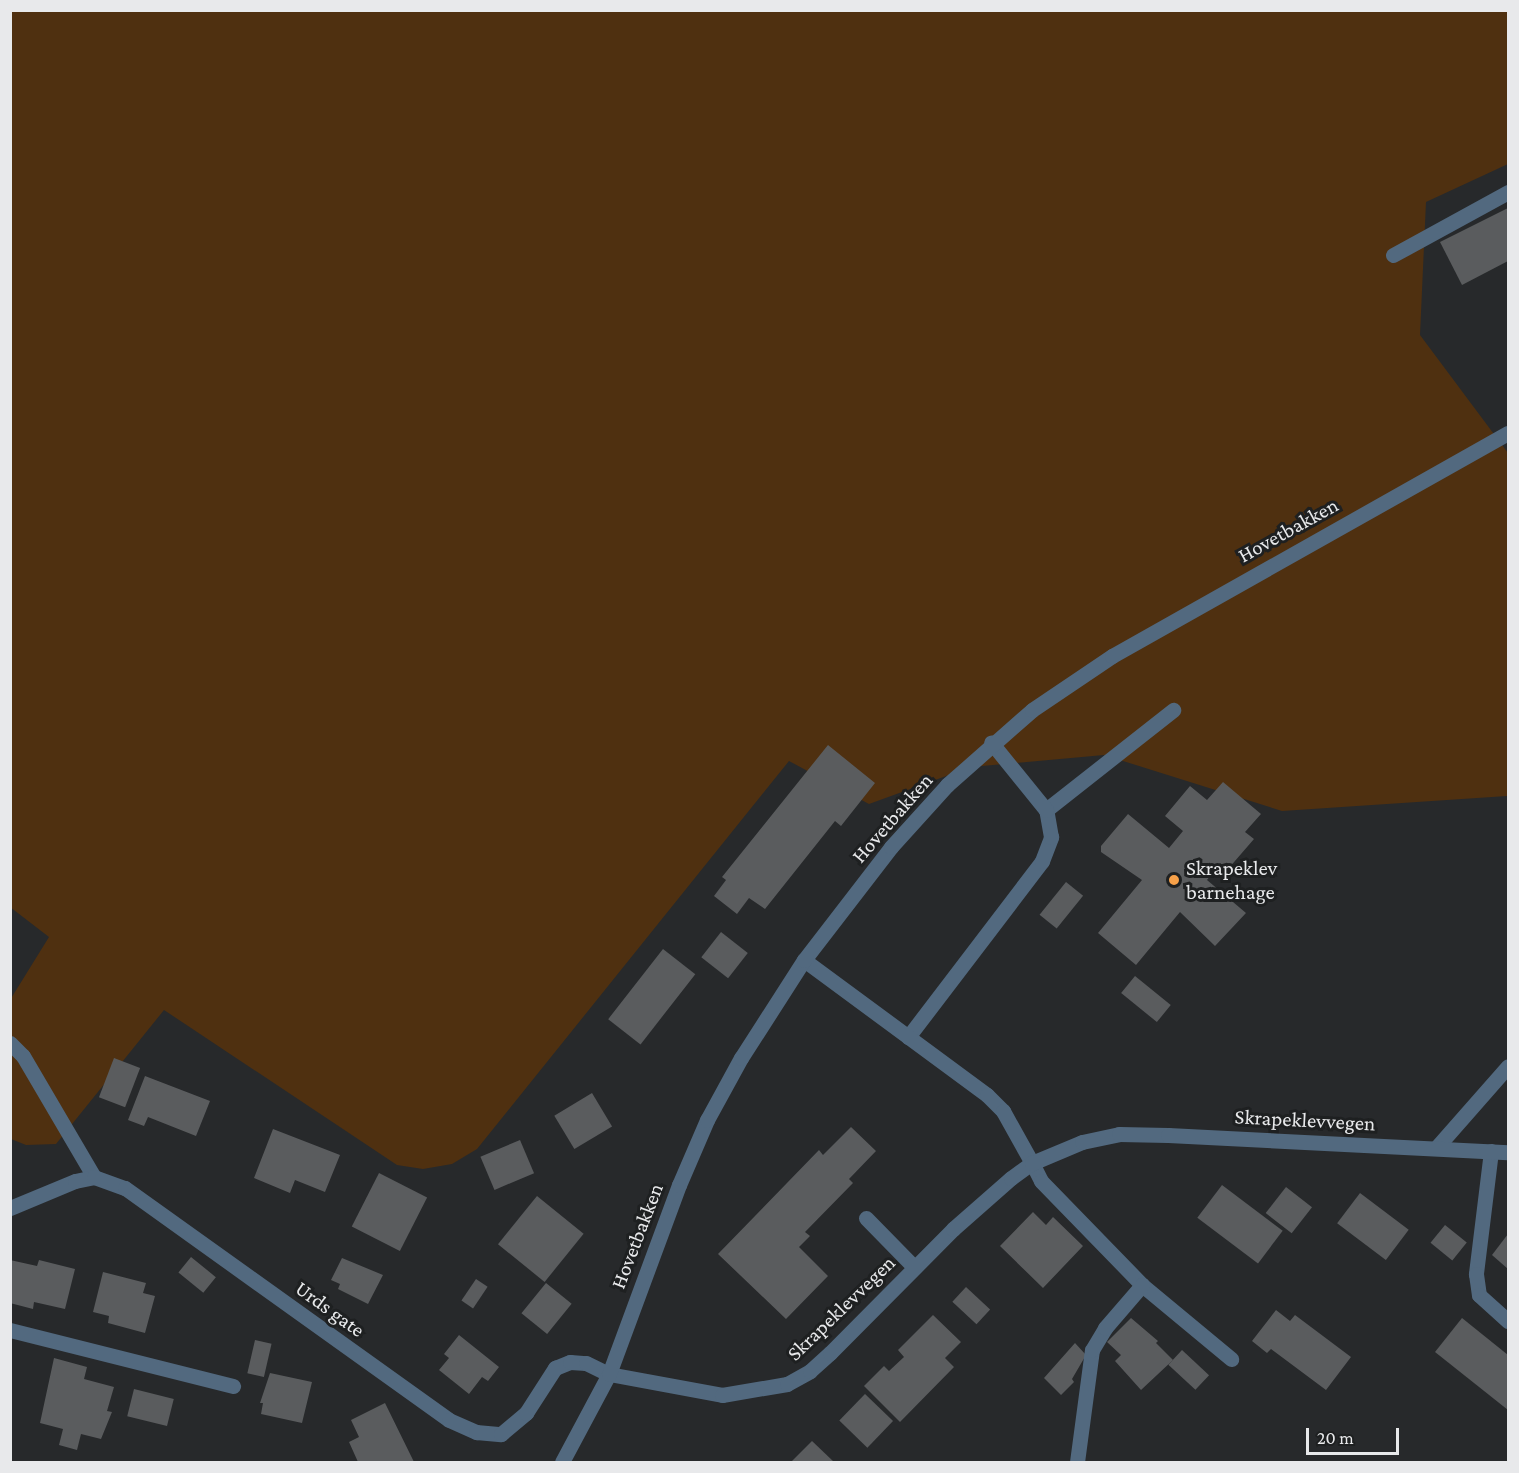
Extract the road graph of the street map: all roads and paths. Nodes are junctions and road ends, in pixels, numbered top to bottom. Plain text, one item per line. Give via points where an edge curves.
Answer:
1 (1509, 192) edge
2 (1393, 255) dead end
3 (1509, 433) edge
4 (1173, 710) dead end
5 (991, 742) junction
6 (1046, 810) junction
7 (804, 960) junction
8 (908, 1037) junction
9 (10, 1043) edge
10 (1509, 1066) edge
11 (1436, 1148) junction
12 (1491, 1152) junction
13 (1509, 1152) edge
14 (1032, 1163) junction
15 (94, 1178) junction
16 (10, 1208) edge
17 (866, 1218) dead end
18 (914, 1267) junction
19 (1142, 1285) junction
20 (1509, 1321) edge
21 (10, 1330) edge
22 (1231, 1359) dead end
23 (609, 1374) junction
24 (233, 1386) dead end
25 (562, 1462) edge
26 (1077, 1462) edge

1 - 2 street
3 - 5 street, Hovetbakken via 1155,630 1032,710
4 - 6 street
5 - 6 street
5 - 7 street, Hovetbakken via 891,848
6 - 8 street via 1051,837 1042,861
7 - 8 street
7 - 23 street, Hovetbakken via 741,1058 707,1120
8 - 14 street via 1003,1111
9 - 15 street via 23,1056
10 - 11 street
11 - 12 street, Skrapeklevvegen
11 - 14 street, Skrapeklevvegen via 1119,1134 1082,1142
12 - 13 street, Skrapeklevvegen
12 - 20 street via 1476,1274 1479,1295
14 - 18 street, Skrapeklevvegen via 982,1203
14 - 19 street via 1041,1181
15 - 16 street via 75,1180
15 - 23 street, Urds gate via 141,1198 449,1420 476,1432 501,1434 514,1425 555,1368 570,1362 586,1363
17 - 18 street
18 - 23 street, Skrapeklevvegen via 830,1353 787,1384 722,1395
19 - 22 street
19 - 26 street via 1092,1350
21 - 24 street
23 - 25 street, Hovetbakken

